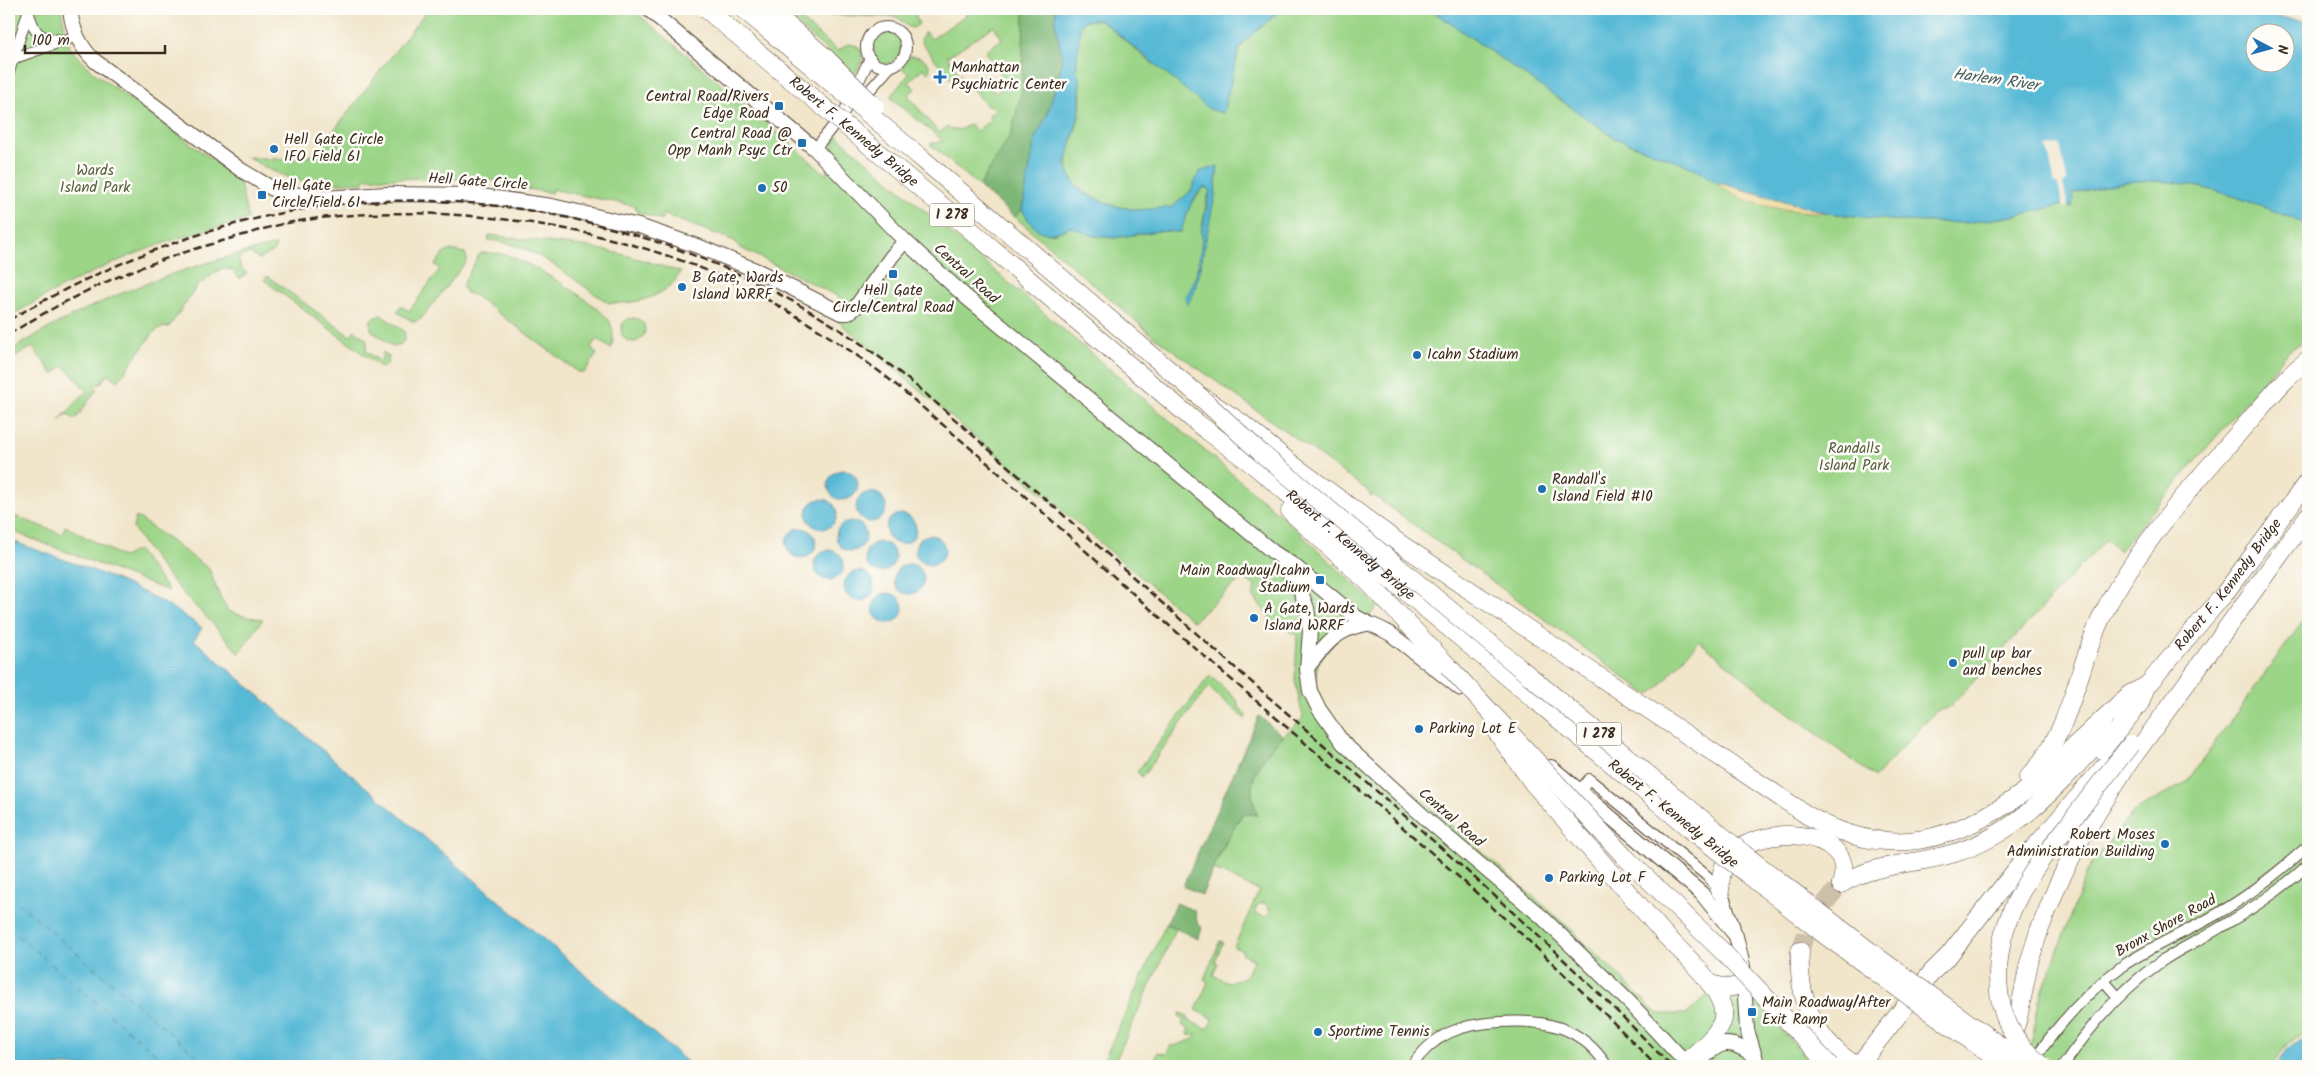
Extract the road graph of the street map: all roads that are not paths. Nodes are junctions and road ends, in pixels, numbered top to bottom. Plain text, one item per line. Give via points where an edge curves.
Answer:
1 (70, 9) edge
2 (648, 9) edge
3 (706, 9) edge
4 (743, 9) edge
5 (770, 9) edge
6 (29, 10) edge
7 (71, 38) junction
8 (15, 58) junction
9 (870, 58) junction
10 (891, 66) junction
11 (9, 72) edge
12 (844, 112) junction
13 (815, 149) junction
14 (919, 156) junction
15 (905, 242) junction
16 (2308, 360) edge
17 (1196, 393) junction
18 (1197, 423) junction
19 (2308, 481) edge
20 (2308, 516) edge
21 (1273, 552) junction
22 (1366, 624) junction
23 (1448, 666) junction
24 (1307, 668) junction
25 (2190, 678) junction
26 (2146, 686) junction
27 (2131, 744) junction
28 (1579, 791) junction
29 (1978, 822) junction
30 (2308, 846) edge
31 (2308, 865) edge
32 (2275, 875) junction
33 (2001, 883) junction
34 (2284, 885) junction
35 (1720, 891) junction
36 (2203, 922) junction
37 (2214, 931) junction
38 (1736, 936) junction
39 (1800, 951) tunnel mouth
40 (2104, 981) junction
41 (1710, 984) junction
42 (1744, 985) junction
43 (2118, 997) junction
44 (1756, 1060) edge
45 (1998, 1063) edge
46 (1690, 1065) edge
47 (1412, 1066) edge
48 (1608, 1066) edge
49 (1830, 1066) edge
50 (1857, 1066) edge
51 (2029, 1066) edge
52 (2044, 1066) edge
53 (2063, 1066) edge

1 - 7 street, Hell Gate Circle
2 - 13 street, Central Road
3 - 18 highway, Robert F. Kennedy Bridge / I 278, bridge
4 - 14 highway, Robert F. Kennedy Bridge / I 278, bridge
5 - 14 highway, bridge via 853,83
6 - 7 street via 39,35 47,39
6 - 8 street
7 - 8 street
7 - 15 street, Hell Gate Circle via 103,68 246,173 285,193 323,198 387,194 474,195 552,206 639,226 700,247 760,272 841,313 855,308
8 - 11 street
9 - 10 street via 877,64
9 - 10 street via 866,49 869,36 879,28 892,28 903,36 906,49 901,60
9 - 12 street
10 - 12 street via 866,96
12 - 13 street
13 - 15 street, Central Road
14 - 17 highway, Robert F. Kennedy Bridge / I 278
15 - 21 street, Central Road via 984,313
16 - 29 highway via 2251,418 2175,509 2118,587 2094,636 2052,748 2029,777
17 - 29 highway, bridge via 1240,422 1406,548 1816,820 1852,835 1896,841 1944,835
17 - 51 highway, Robert F. Kennedy Bridge / I 278, bridge via 1260,453 1744,854 1893,969
18 - 23 highway via 1249,476 1369,583
18 - 45 highway, Robert F. Kennedy Bridge / I 278, bridge via 1256,467 1745,873
19 - 26 highway, Robert F. Kennedy Bridge via 2225,593
20 - 25 highway, Robert F. Kennedy Bridge
21 - 22 street, Central Road
21 - 24 street, Central Road via 1291,573 1305,603 1310,631
22 - 24 street via 1332,637
22 - 28 street, Central Road via 1392,635 1445,676
23 - 41 highway, bridge via 1533,783
23 - 49 highway, bridge via 1624,856 1720,950
24 - 46 street, Central Road via 1314,700 1344,743 1431,823 1542,917
25 - 27 highway
25 - 45 highway via 2114,785 2073,854 2039,931 2012,1038
26 - 29 highway via 2130,694 2027,790
26 - 33 highway via 2140,703
26 - 35 highway via 2051,791 2007,829 1961,851 1876,869 1841,884 1844,874 1840,856 1827,846 1803,836 1787,834 1760,839 1744,845 1729,858 1723,869
27 - 33 highway, bridge via 2103,768
27 - 52 highway, bridge via 2028,878 2005,931 1998,973 2002,1009 2015,1040
28 - 35 street, Central Road via 1589,779 1707,876
28 - 38 street, Central Road via 1702,893
30 - 32 street, Bronx Shore Road
31 - 34 street, Bronx Shore Road
32 - 34 street
32 - 36 street, Bronx Shore Road
33 - 50 highway
34 - 37 street, Bronx Shore Road
35 - 38 street, Central Road
36 - 37 street
36 - 40 street, Bronx Shore Road via 2141,954
37 - 43 street, Bronx Shore Road via 2161,962
38 - 42 street, Central Road
39 - 50 highway via 1800,985 1808,1013 1829,1044
40 - 43 street
40 - 51 street, Bronx Shore Road via 2068,1014
41 - 42 highway via 1727,988
41 - 46 highway via 1722,1003 1722,1021
42 - 44 street, Central Road via 1747,1030
43 - 53 street, Bronx Shore Road via 2097,1019
44 - 46 street via 1736,1044 1724,1044
47 - 48 street via 1431,1044 1461,1027 1529,1021 1555,1024 1571,1032 1588,1044

